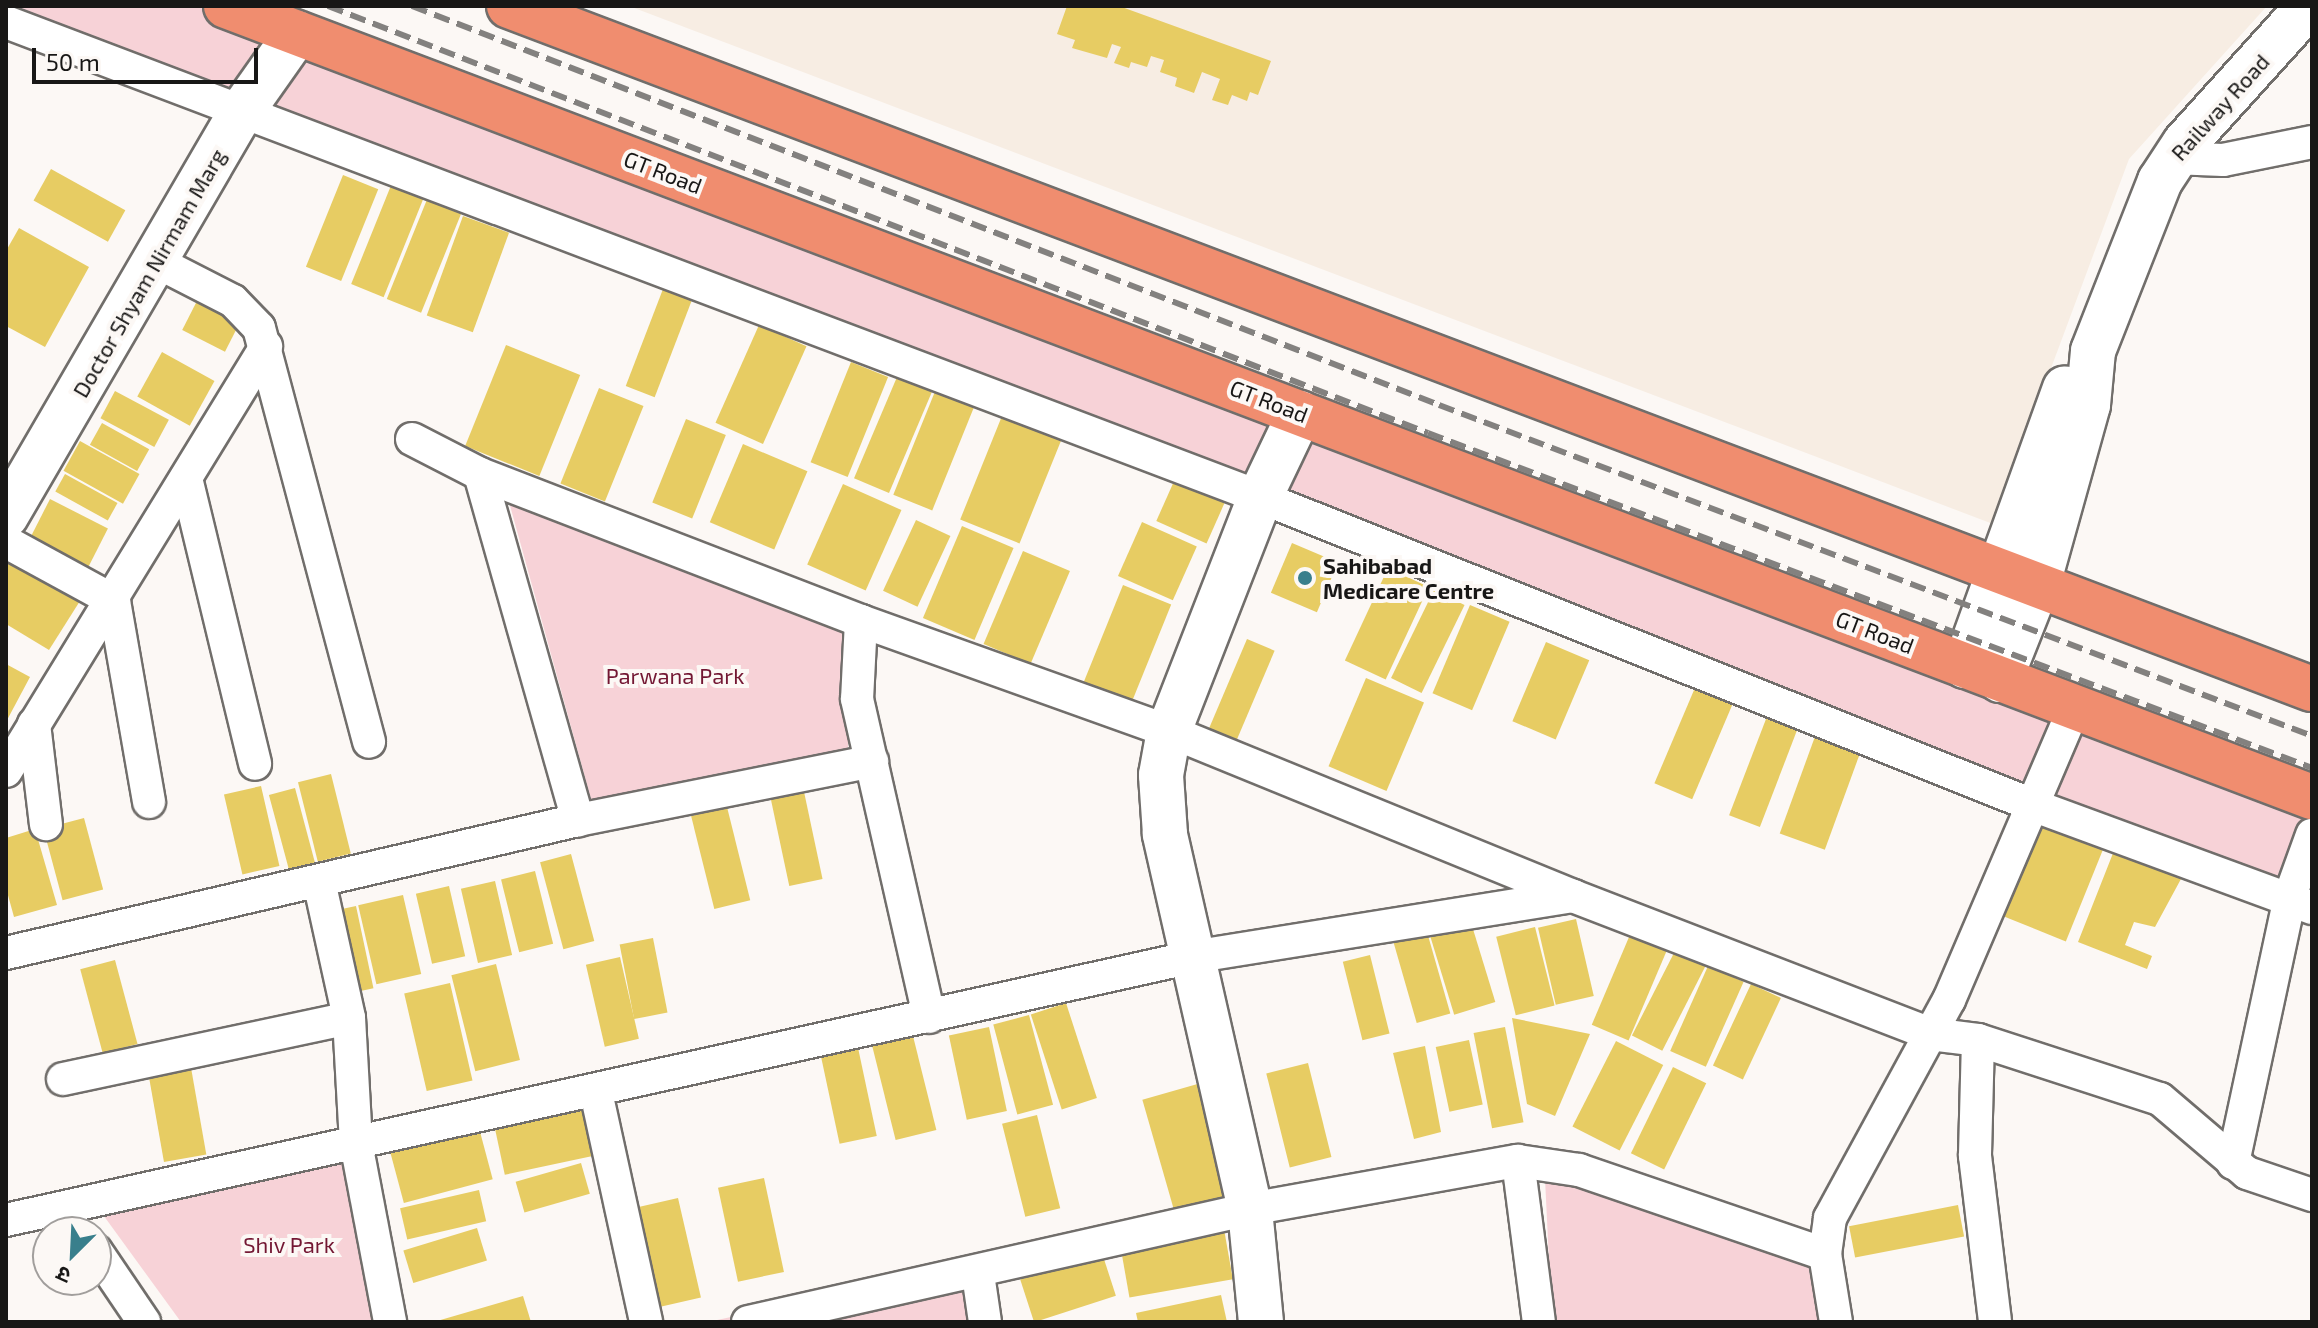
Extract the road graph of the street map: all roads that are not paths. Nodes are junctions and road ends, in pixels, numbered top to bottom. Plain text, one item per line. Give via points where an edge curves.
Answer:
1 (226, 6) edge
2 (509, 6) edge
3 (2309, 6) edge
4 (6, 22) edge
5 (297, 33) junction
6 (242, 111) junction
7 (2312, 142) edge
8 (2172, 158) junction
9 (157, 262) junction
10 (266, 346) junction
11 (1300, 413) junction
12 (412, 439) dead end
13 (480, 474) junction
14 (186, 478) junction
15 (1260, 497) junction
16 (6, 516) edge
17 (6, 542) edge
18 (2020, 578) junction
19 (114, 601) junction
20 (861, 621) junction
21 (1982, 673) junction
22 (2312, 689) edge
23 (2073, 710) junction
24 (34, 724) junction
25 (1169, 731) junction
26 (369, 742) dead end
27 (872, 761) junction
28 (255, 764) dead end
29 (6, 771) edge
30 (2312, 797) edge
31 (149, 802) dead end
32 (2035, 806) junction
33 (578, 820) junction
34 (46, 824) dead end
35 (2312, 835) edge
36 (319, 881) junction
37 (1573, 896) junction
38 (2301, 902) edge
39 (6, 953) edge
40 (1192, 957) junction
41 (929, 1017) junction
42 (349, 1018) junction
43 (1930, 1034) junction
44 (1978, 1040) junction
45 (63, 1079) dead end
46 (596, 1092) junction
47 (356, 1143) junction
48 (1518, 1161) junction
49 (2233, 1163) junction
50 (2312, 1195) edge
51 (1250, 1209) junction
52 (90, 1216) edge
53 (6, 1220) edge
54 (32, 1220) edge
55 (1825, 1254) junction
56 (978, 1274) junction
57 (112, 1275) edge
58 (144, 1322) edge
59 (390, 1322) edge
60 (646, 1322) edge
61 (748, 1322) edge
62 (985, 1322) edge
63 (1261, 1322) edge
64 (1539, 1322) edge
65 (1836, 1322) edge
66 (1995, 1322) edge

1 - 5 highway, GT Road
2 - 18 highway
3 - 8 street, Railway Road
4 - 6 street
5 - 6 street, Doctor Shyam Nirmam Marg
5 - 11 highway, GT Road
6 - 9 street, Doctor Shyam Nirmam Marg
6 - 15 street
7 - 8 street via 2223,160
8 - 18 street, Railway Road via 2093,351 2063,392
9 - 10 street via 248,313
9 - 16 street, Doctor Shyam Nirmam Marg
10 - 14 street
10 - 26 street
11 - 15 street
11 - 21 highway, GT Road
12 - 13 street
13 - 20 street
13 - 33 street
14 - 19 street
14 - 28 street
15 - 25 street
15 - 32 street
17 - 19 street
18 - 21 street, Railway Road
18 - 22 highway
19 - 24 street
19 - 31 street
20 - 25 street
20 - 27 street via 857,699
21 - 23 highway, GT Road
23 - 30 highway, GT Road
23 - 32 street
24 - 29 street
24 - 34 street
25 - 37 street
25 - 40 street via 1160,805
27 - 33 street
27 - 41 street
32 - 38 street
32 - 43 street
33 - 36 street
35 - 38 street
36 - 39 street
36 - 42 street
37 - 40 street
37 - 43 street
38 - 49 street
40 - 41 street
40 - 51 street
41 - 46 street
42 - 45 street
42 - 47 street
43 - 44 street
43 - 55 street via 1830,1218
44 - 49 street via 2160,1099
44 - 66 street via 1975,1156
46 - 47 street
46 - 60 street
47 - 52 street
47 - 59 street
48 - 51 street
48 - 55 street via 1579,1170
48 - 64 street
49 - 50 street via 2266,1181
51 - 56 street
51 - 63 street
53 - 54 street
55 - 65 street
56 - 61 street
56 - 62 street
57 - 58 street

